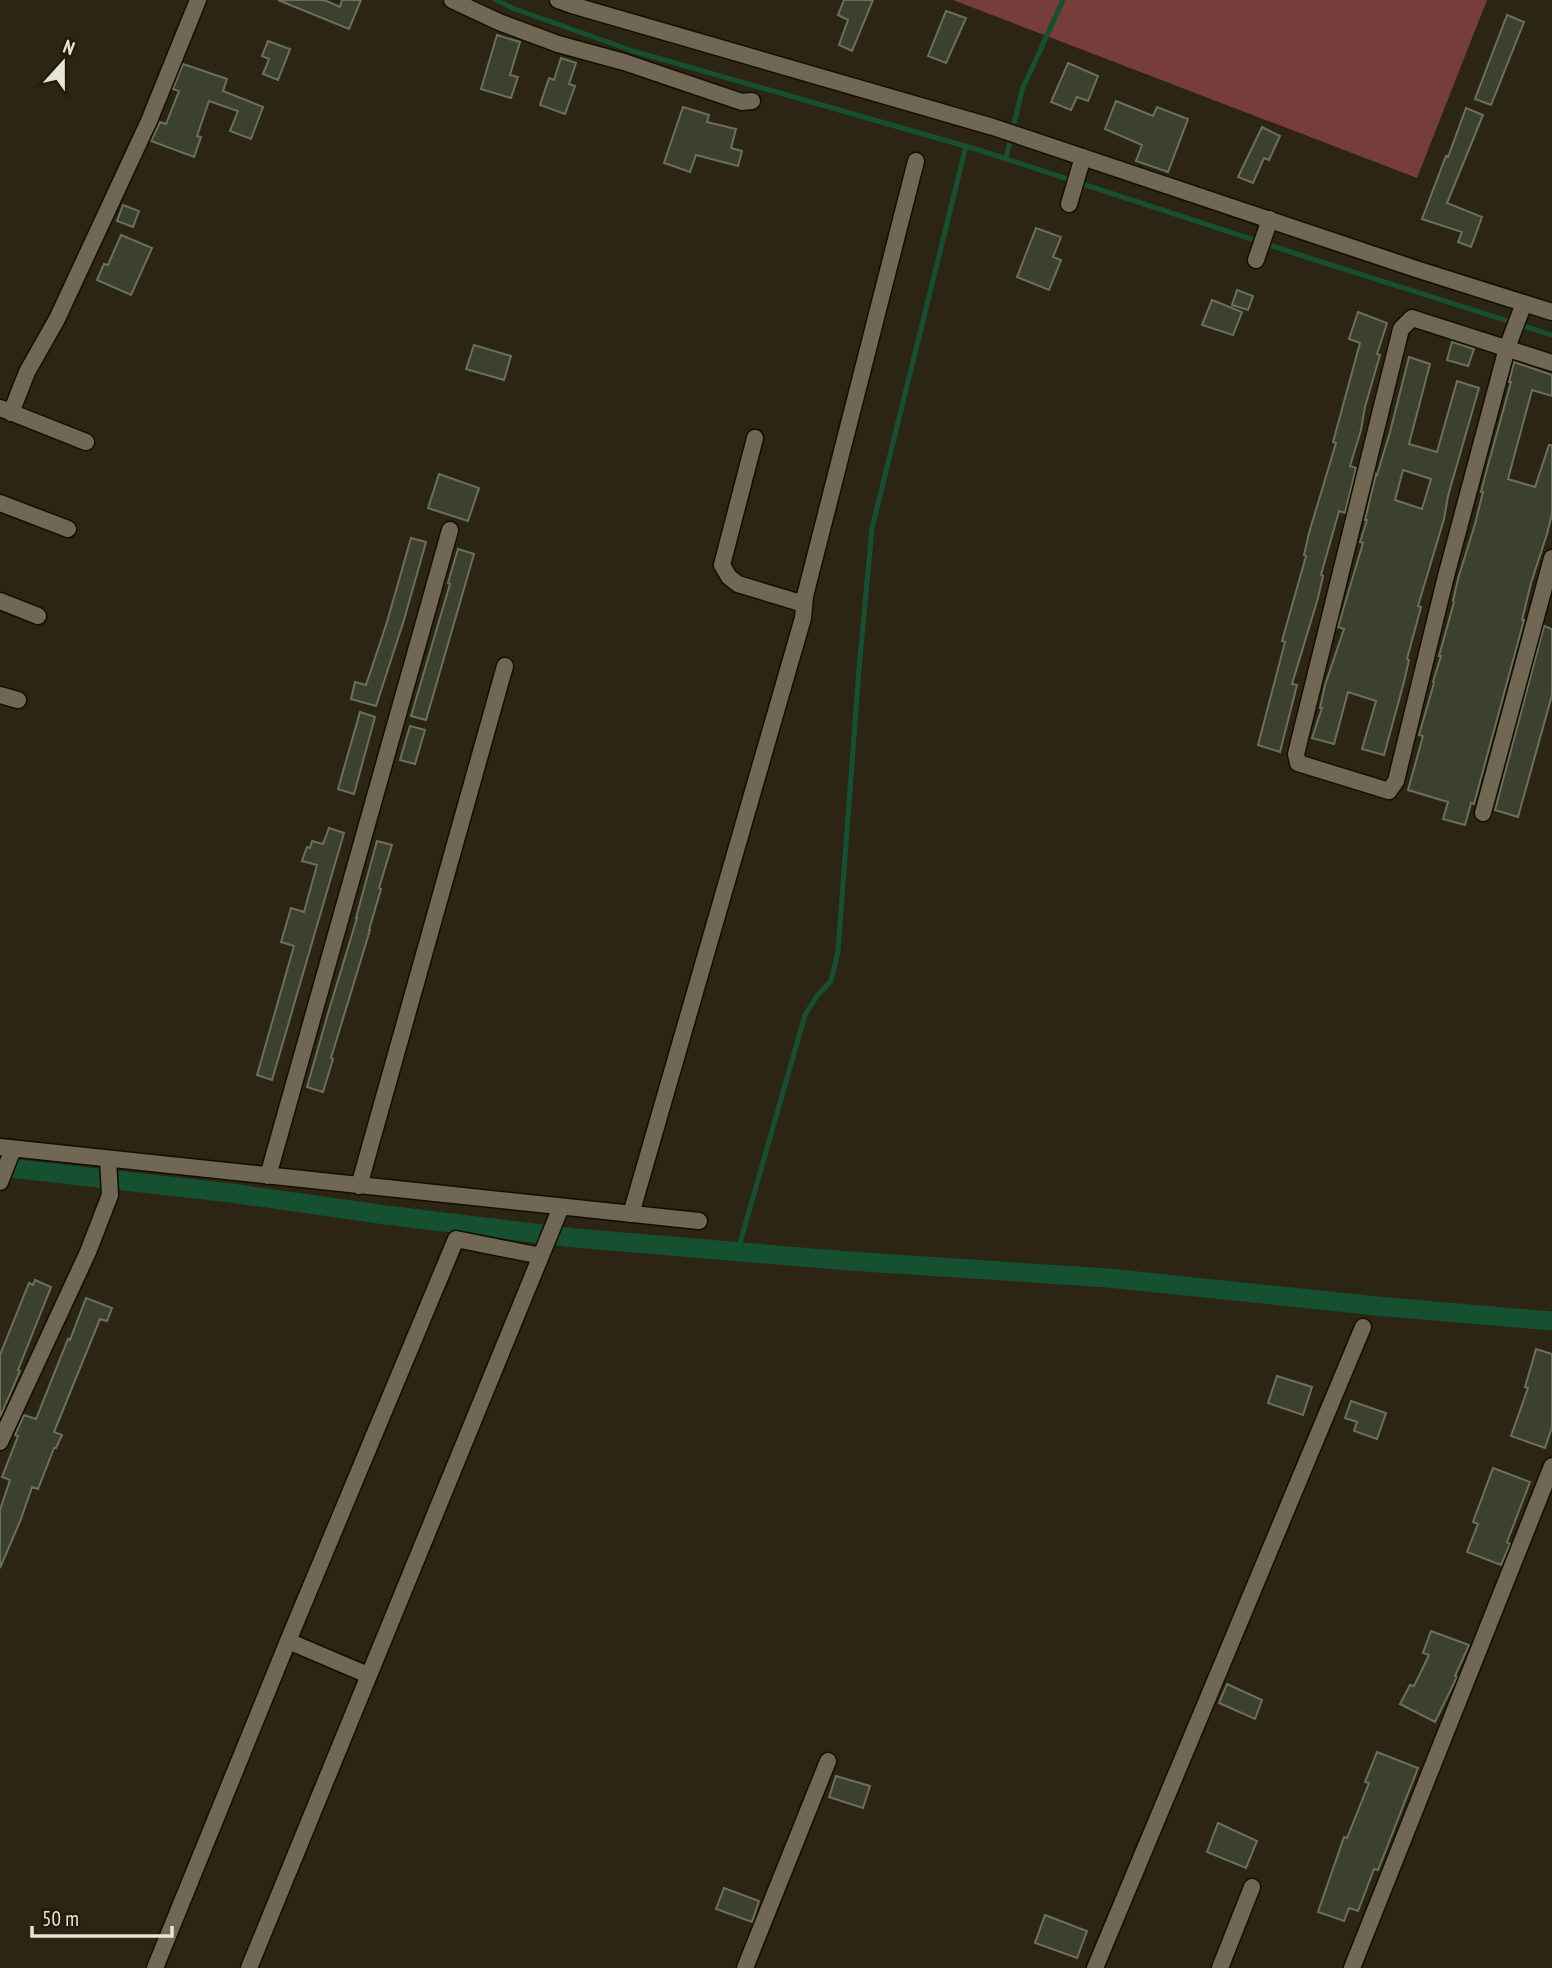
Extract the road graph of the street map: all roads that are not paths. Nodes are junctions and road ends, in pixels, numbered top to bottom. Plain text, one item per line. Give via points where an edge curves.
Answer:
1 (198, 0) edge
2 (452, 0) edge
3 (558, 0) edge
4 (752, 101) dead end
5 (916, 161) dead end
6 (1082, 163) junction
7 (1070, 200) dead end
8 (1268, 225) junction
9 (1257, 256) dead end
10 (1522, 308) junction
11 (1552, 312) edge
12 (1509, 342) junction
13 (1552, 363) edge
14 (5, 410) edge
15 (755, 438) dead end
16 (86, 442) dead end
17 (0, 503) edge
18 (68, 529) dead end
19 (450, 530) dead end
20 (1552, 558) edge
21 (0, 601) edge
22 (804, 604) junction
23 (38, 616) dead end
24 (506, 666) dead end
25 (0, 695) edge
26 (18, 700) dead end
27 (1483, 813) dead end
28 (9, 1149) edge
29 (108, 1160) junction
30 (268, 1176) junction
31 (0, 1182) edge
32 (359, 1186) junction
33 (559, 1212) junction
34 (631, 1214) junction
35 (699, 1221) dead end
36 (543, 1252) junction
37 (1363, 1327) dead end
38 (0, 1442) edge
39 (1552, 1466) edge
40 (288, 1641) junction
41 (368, 1675) junction
42 (828, 1761) dead end
43 (1252, 1887) dead end
44 (155, 1968) edge
45 (249, 1968) edge
46 (745, 1968) edge
47 (1095, 1968) edge
48 (1220, 1968) edge
49 (1352, 1968) edge

1 - 14 street via 149,121 57,319
2 - 4 street via 558,44 742,102
3 - 6 street via 1008,132
5 - 22 street
6 - 7 street
6 - 8 street
8 - 9 street
8 - 10 street
10 - 11 street
10 - 12 street
12 - 12 street via 1412,318 1401,330 1296,754 1298,763 1389,791 1396,781
12 - 13 street
14 - 16 street
15 - 22 street via 722,565 738,584
17 - 18 street
19 - 30 street
20 - 27 street
21 - 23 street
22 - 34 street
24 - 32 street
25 - 26 street
28 - 29 street
28 - 31 street
29 - 30 street
29 - 38 street via 110,1195
30 - 32 street
32 - 33 street
33 - 34 street
33 - 36 street
34 - 35 street
36 - 40 street via 456,1239
36 - 41 street
37 - 47 street
39 - 49 street
40 - 41 street
40 - 44 street
41 - 45 street
42 - 46 street
43 - 48 street

